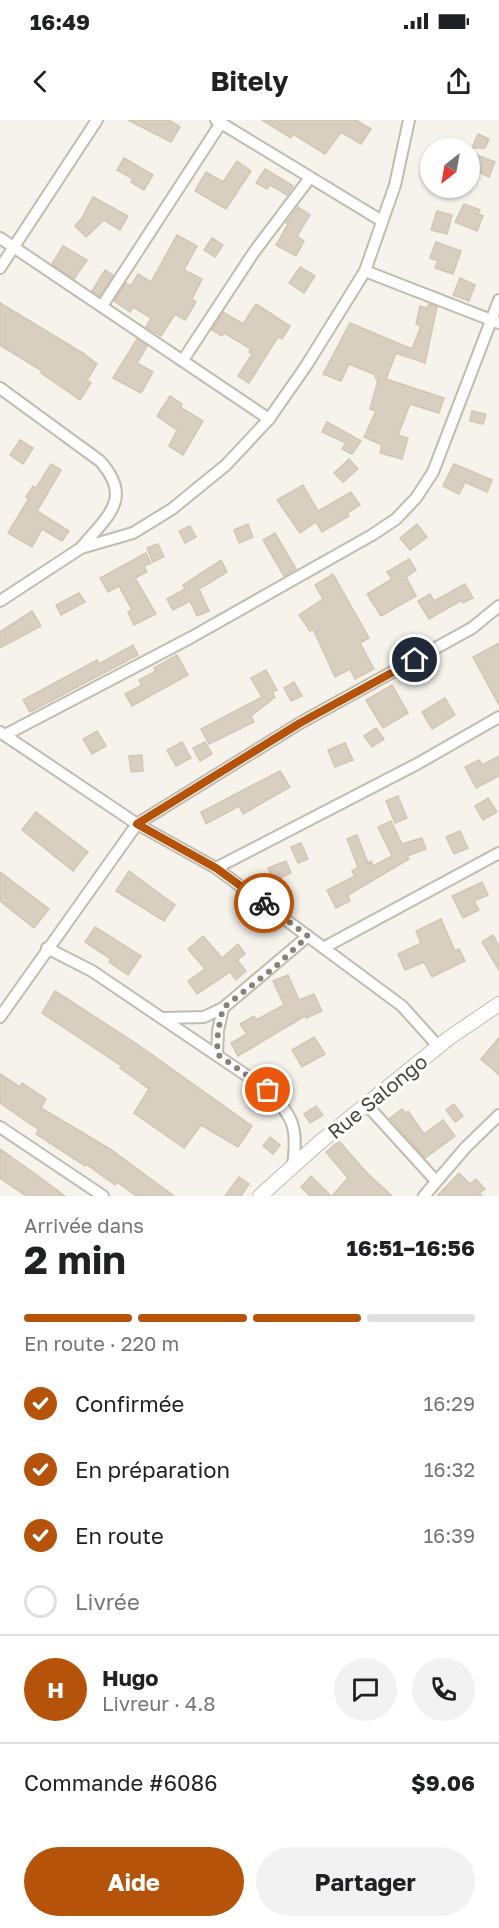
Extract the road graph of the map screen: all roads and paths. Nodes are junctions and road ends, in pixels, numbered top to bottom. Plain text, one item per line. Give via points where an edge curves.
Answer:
1 (97, 120) edge
2 (409, 120) edge
3 (219, 122) edge
4 (309, 179) junction
5 (382, 221) junction
6 (0, 238) edge
7 (14, 247) junction
8 (0, 268) edge
9 (365, 272) junction
10 (499, 300) edge
11 (102, 306) junction
12 (495, 322) edge
13 (183, 360) junction
14 (0, 388) edge
15 (269, 418) junction
16 (81, 548) junction
17 (2, 597) edge
18 (499, 606) edge
19 (499, 717) edge
20 (2, 734) edge
21 (137, 824) junction
22 (499, 853) edge
23 (216, 868) junction
24 (308, 936) junction
25 (325, 947) junction
26 (47, 948) junction
27 (499, 1004) edge
28 (223, 1008) junction
29 (0, 1017) edge
30 (163, 1018) junction
31 (438, 1046) junction
32 (217, 1054) junction
33 (366, 1104) junction
34 (499, 1115) edge
35 (0, 1126) edge
36 (293, 1166) junction
37 (436, 1181) junction
38 (103, 1196) edge
39 (260, 1196) edge
40 (424, 1196) edge

1 - 7 street
2 - 5 street
3 - 4 street
3 - 11 street
4 - 5 street
4 - 13 street via 254,252
5 - 9 street
6 - 7 street
7 - 8 street
7 - 11 street
9 - 12 street
9 - 15 street
10 - 12 street
11 - 13 street
12 - 20 street via 433,472 396,519 190,638
13 - 15 street
14 - 16 street via 100,461 112,475 117,490 114,505
15 - 16 street via 226,465 172,509 133,533
16 - 17 street
18 - 21 street via 472,628 300,723
19 - 23 street via 417,765
20 - 21 street
21 - 23 street
21 - 26 street
22 - 25 street
23 - 24 street
24 - 25 street
24 - 28 street
25 - 31 street via 402,1006
26 - 29 street
26 - 30 street via 92,971
27 - 31 street, Rue Salongo
28 - 30 street via 204,1017
28 - 32 street
30 - 32 street
31 - 33 street, Rue Salongo
32 - 36 street via 268,1090 291,1118 296,1128
33 - 36 street, Rue Salongo
33 - 37 street
34 - 37 street
35 - 38 street
36 - 39 street, Rue Salongo
37 - 40 street

